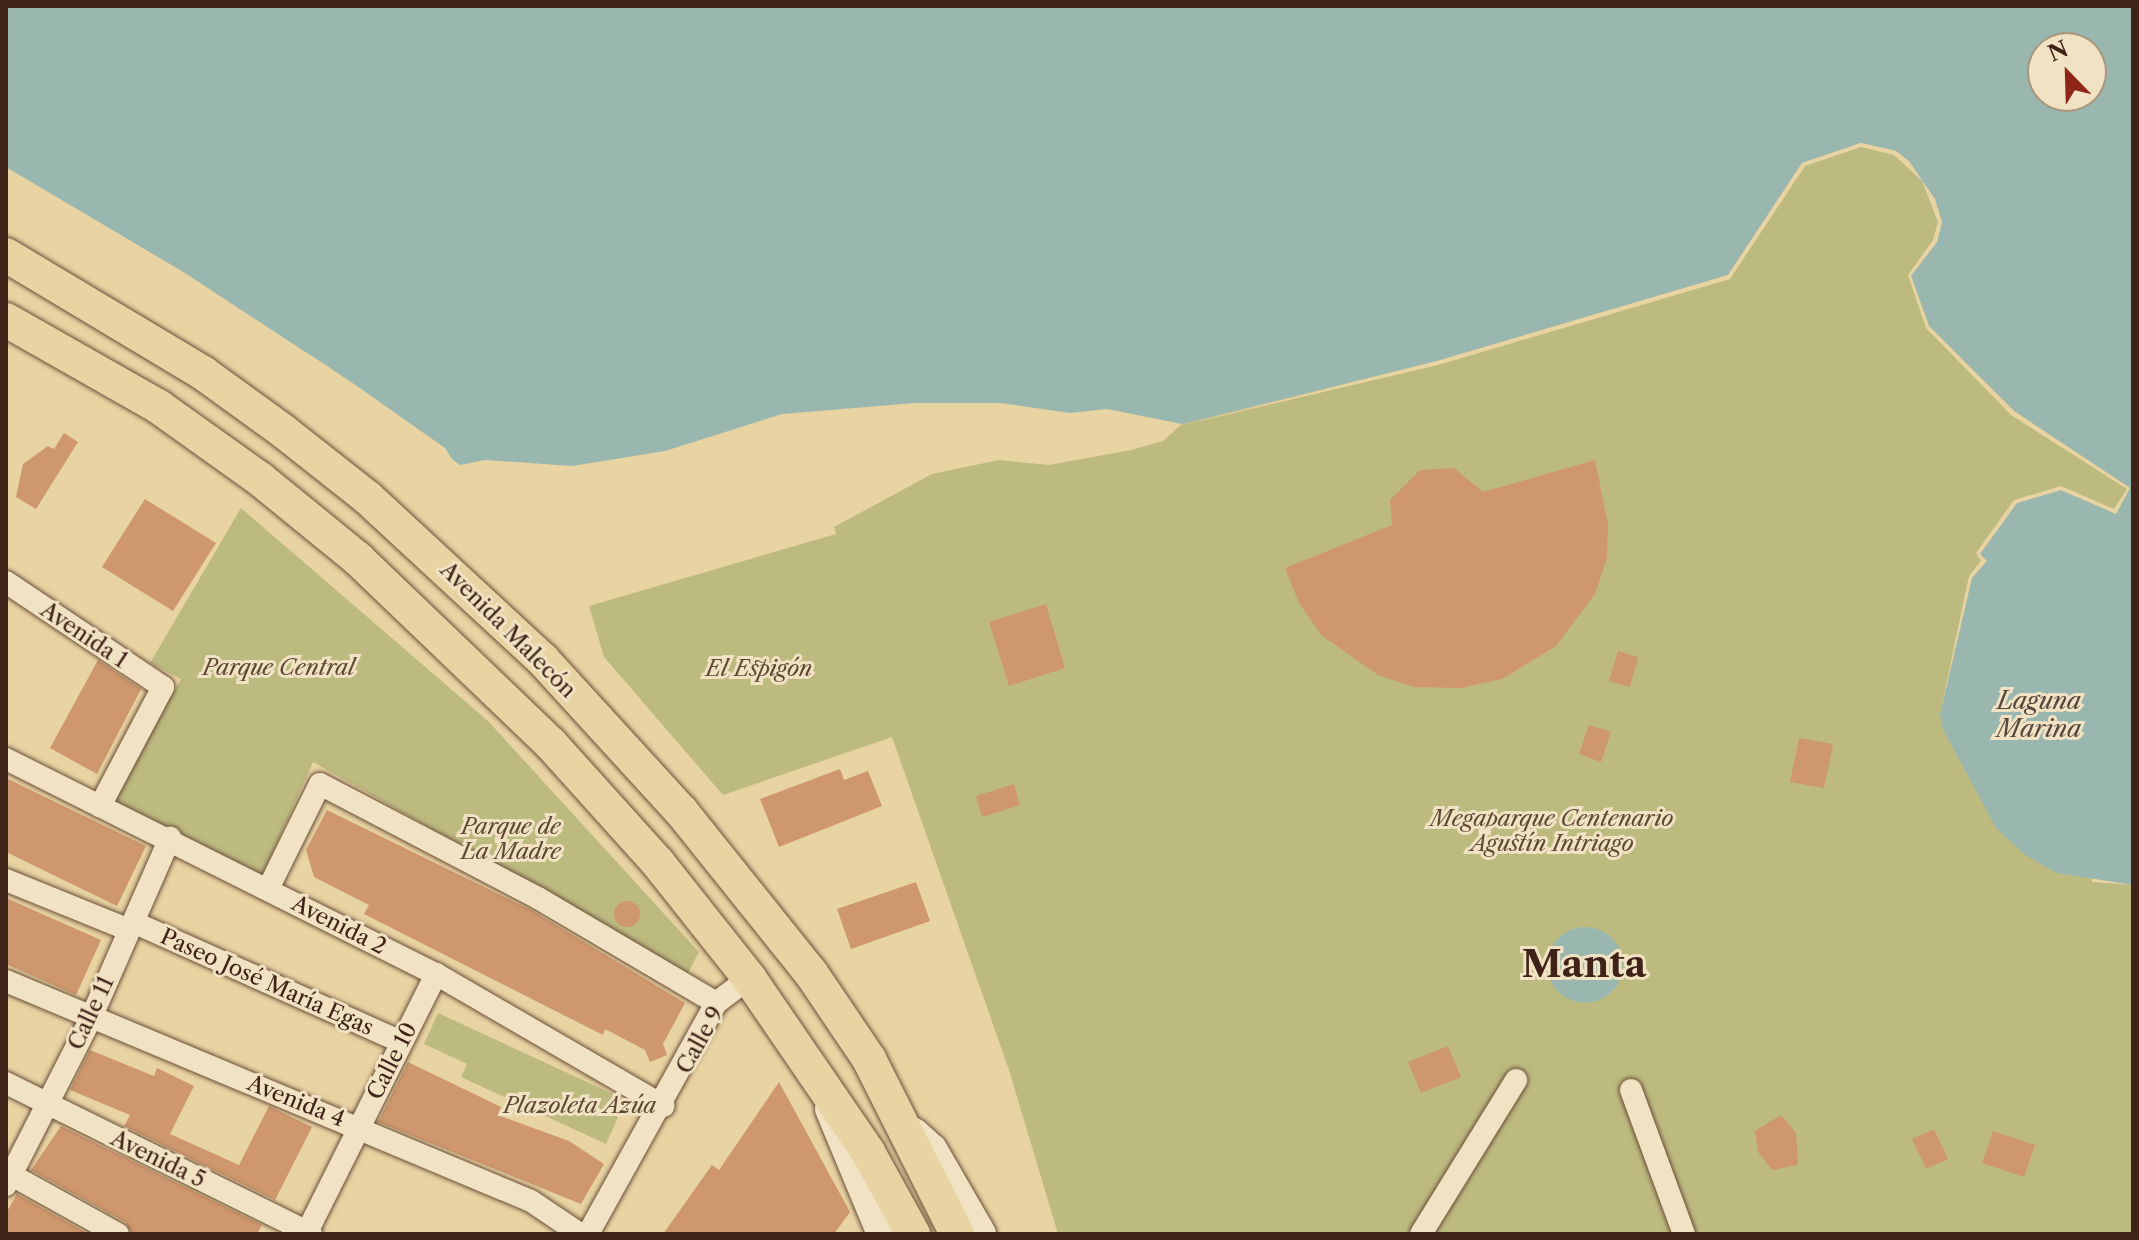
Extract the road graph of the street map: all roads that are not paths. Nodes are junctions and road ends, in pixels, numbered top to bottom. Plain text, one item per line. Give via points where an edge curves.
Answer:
1 (6, 255) edge
2 (6, 320) edge
3 (6, 582) edge
4 (6, 759) edge
5 (100, 806) junction
6 (170, 838) junction
7 (6, 880) edge
8 (268, 889) junction
9 (131, 926) junction
10 (436, 974) junction
11 (749, 978) junction
12 (6, 981) edge
13 (716, 1003) junction
14 (91, 1018) junction
15 (401, 1042) junction
16 (1516, 1080) dead end
17 (819, 1081) junction
18 (6, 1083) edge
19 (1631, 1090) dead end
20 (46, 1105) junction
21 (664, 1106) junction
22 (900, 1119) junction
23 (358, 1127) junction
24 (8, 1178) edge
25 (952, 1224) edge
26 (308, 1233) edge
27 (118, 1234) edge
28 (580, 1234) edge
29 (588, 1234) edge
30 (882, 1234) edge
31 (913, 1234) edge
32 (981, 1234) edge
33 (1421, 1234) edge
34 (1684, 1234) edge

1 - 22 main road, Avenida Malecón via 203,373 368,498 500,617 681,811 764,912 869,1059
2 - 11 main road via 159,407 358,559 551,744 658,863
3 - 5 street, Avenida 1 via 163,687
4 - 5 street, Avenida 2
5 - 6 street, Avenida 2
6 - 8 street, Avenida 2
6 - 9 street, Calle 11
7 - 9 street, Paseo José María Egas
8 - 10 street, Avenida 2
8 - 13 street via 320,784 538,898
9 - 14 street, Calle 11
9 - 15 street, Paseo José María Egas
10 - 15 street, Calle 10
10 - 21 street, Avenida 2
11 - 13 street, Calle 9
11 - 17 main road
12 - 14 street, Avenida 4
13 - 21 street, Calle 9
14 - 20 street, Calle 11
14 - 23 street, Avenida 4
15 - 23 street, Calle 10
16 - 33 street
17 - 30 main road
17 - 31 main road
18 - 20 street, Avenida 5
19 - 34 street
20 - 24 street, Calle 11
20 - 26 street, Avenida 5
21 - 29 street, Calle 9
22 - 25 main road, Avenida Malecón
22 - 32 main road, Avenida Malecón via 932,1149
23 - 26 street, Calle 10
23 - 28 street, Avenida 4 via 531,1201
24 - 27 street

